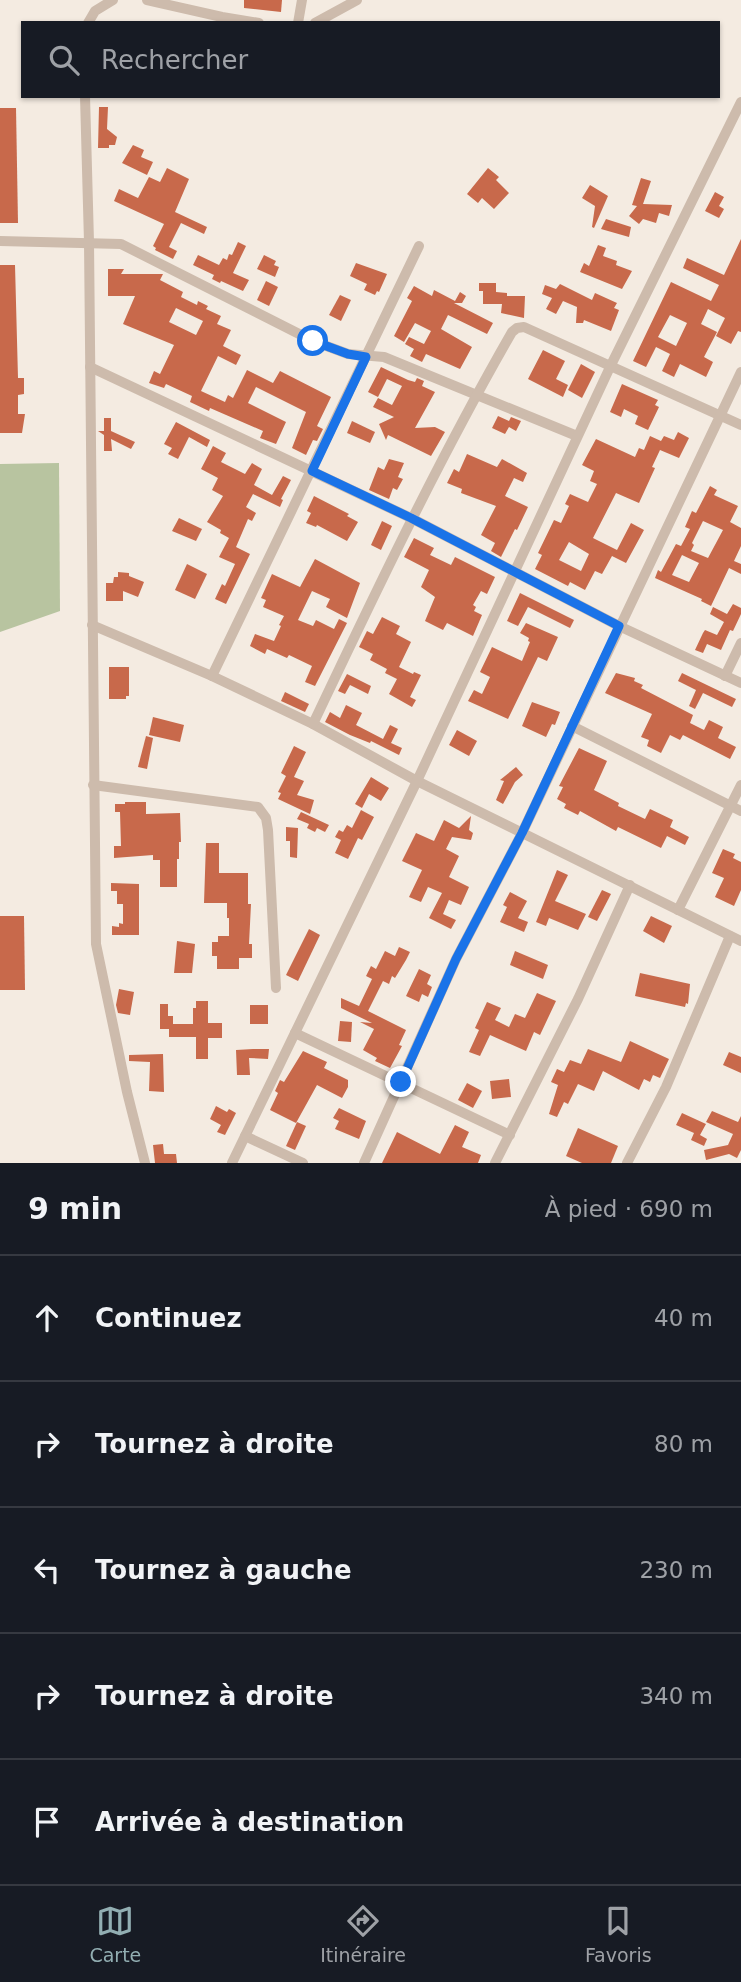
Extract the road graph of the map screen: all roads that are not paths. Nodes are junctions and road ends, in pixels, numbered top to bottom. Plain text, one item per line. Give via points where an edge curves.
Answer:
1 (113, 0) edge
2 (148, 0) edge
3 (302, 0) edge
4 (357, 0) edge
5 (89, 21) edge
6 (247, 21) edge
7 (298, 21) edge
8 (319, 21) edge
9 (85, 98) edge
10 (741, 102) edge
11 (0, 241) edge
12 (89, 242) junction
13 (419, 246) dead end
14 (366, 357) junction
15 (611, 365) junction
16 (90, 367) junction
17 (741, 372) edge
18 (476, 394) junction
19 (720, 414) junction
20 (741, 425) edge
21 (577, 436) junction
22 (312, 471) junction
23 (411, 518) junction
24 (514, 572) junction
25 (92, 625) junction
26 (619, 626) junction
27 (741, 643) edge
28 (212, 676) junction
29 (725, 676) junction
30 (741, 683) edge
31 (313, 724) junction
32 (572, 726) junction
33 (417, 781) junction
34 (93, 785) junction
35 (741, 785) edge
36 (736, 809) edge
37 (522, 833) junction
38 (631, 885) junction
39 (678, 910) junction
40 (730, 936) junction
41 (741, 941) edge
42 (276, 988) dead end
43 (295, 1034) junction
44 (401, 1082) junction
45 (510, 1135) junction
46 (245, 1136) junction
47 (145, 1163) edge
48 (232, 1163) edge
49 (303, 1163) edge
50 (364, 1163) edge
51 (495, 1163) edge
52 (627, 1163) edge

1 - 5 street via 95,11
2 - 6 street
3 - 7 street
4 - 8 street
9 - 12 street
10 - 15 street
11 - 12 street
12 - 14 street via 121,244 313,341
12 - 16 street
13 - 14 street
14 - 18 street via 384,357
14 - 22 street
15 - 18 street via 517,327
15 - 19 street
15 - 21 street
16 - 22 street
16 - 25 street
17 - 19 street
18 - 21 street
18 - 23 street
19 - 20 street
19 - 26 street
21 - 24 street
22 - 23 street
22 - 28 street
23 - 24 street
23 - 31 street
24 - 26 street
24 - 33 street
25 - 28 street
25 - 34 street
26 - 29 street
26 - 32 street
27 - 29 street
28 - 31 street
29 - 30 street
31 - 33 street
32 - 36 street
32 - 37 street
33 - 37 street
33 - 43 street
34 - 42 street via 258,807 268,830
34 - 47 street via 96,944
35 - 36 street
36 - 39 street
37 - 38 street
37 - 44 street via 456,959
38 - 39 street
38 - 45 street
39 - 40 street
40 - 41 street
40 - 52 street via 667,1087
43 - 44 street
43 - 46 street
44 - 45 street
44 - 50 street
45 - 51 street
46 - 48 street
46 - 49 street

